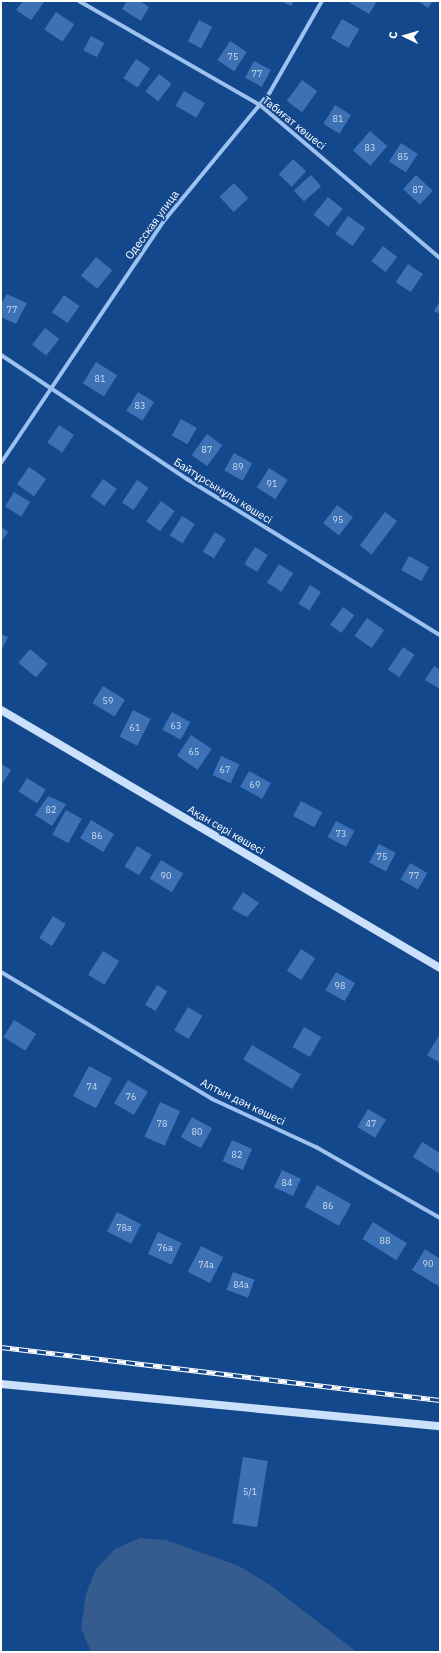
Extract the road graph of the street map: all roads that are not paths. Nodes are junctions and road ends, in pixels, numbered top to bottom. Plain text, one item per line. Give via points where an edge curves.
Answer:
1 (79, 1) edge
2 (322, 1) edge
3 (260, 105) junction
4 (440, 258) edge
5 (1, 355) edge
6 (52, 389) junction
7 (1, 464) edge
8 (440, 635) edge
9 (1, 710) edge
10 (440, 968) edge
11 (1, 972) edge
12 (440, 1218) edge
13 (1, 1384) edge
14 (440, 1426) edge

1 - 3 street, Табиғат көшесі
2 - 3 street, Одесская улица
3 - 4 street, Табиғат көшесі
3 - 6 street, Одесская улица via 163,222
5 - 6 street, Байтұрсынұлы көшесі
6 - 7 street, Одесская улица
6 - 8 street, Байтұрсынұлы көшесі via 187,480
9 - 10 street, Ақан сері көшесі
11 - 12 street, Алтын дән көшесі via 212,1099 316,1147
13 - 14 street

